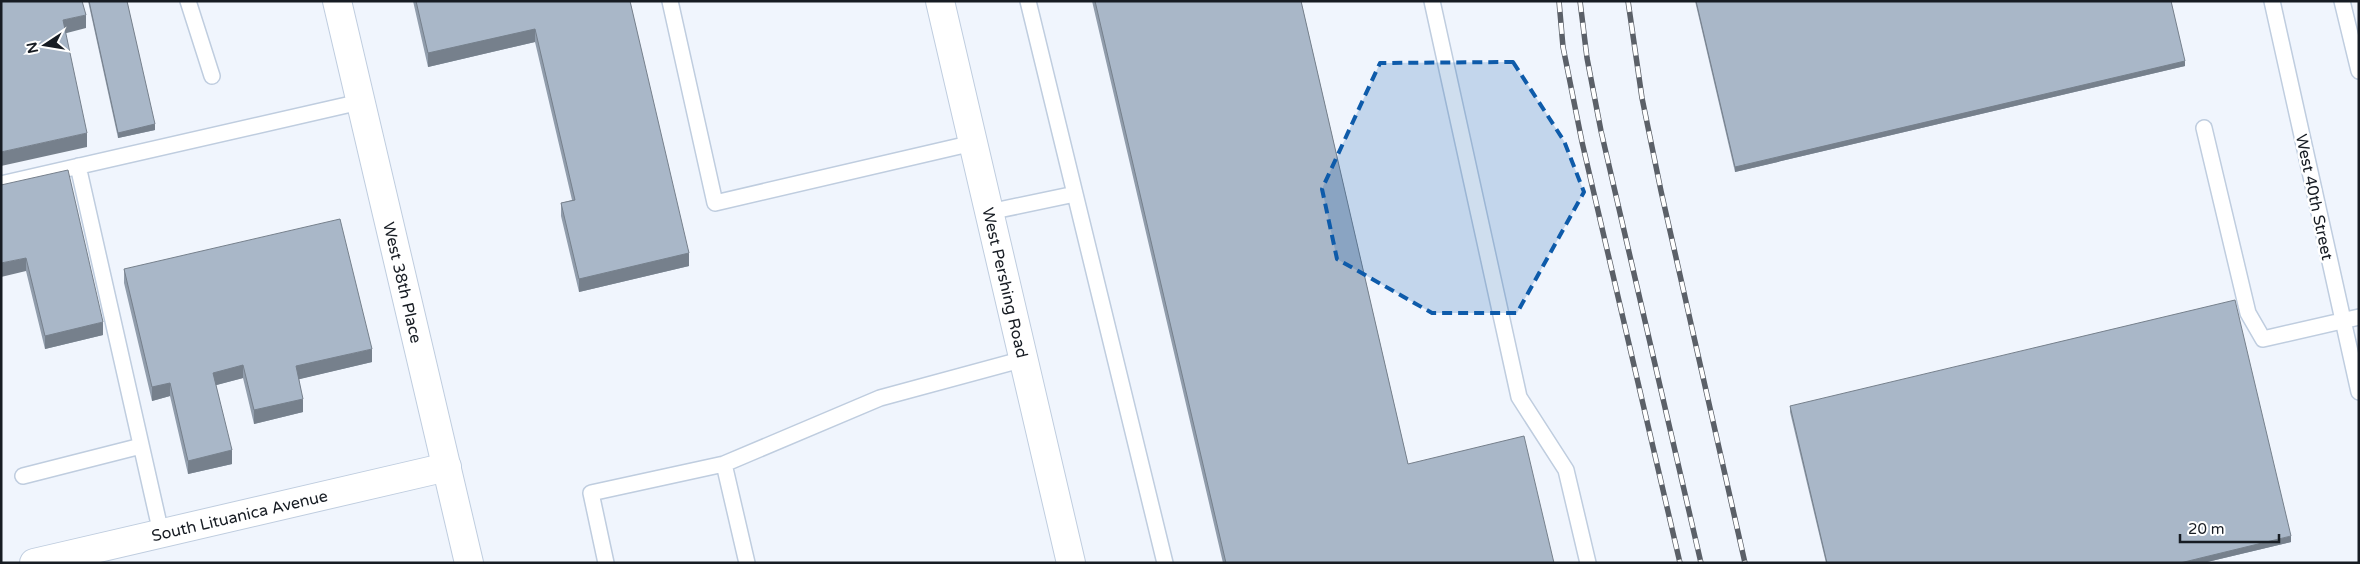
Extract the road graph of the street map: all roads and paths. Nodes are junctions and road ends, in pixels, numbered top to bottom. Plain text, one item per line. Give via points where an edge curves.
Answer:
1 (188, 1) edge
2 (337, 1) edge
3 (670, 1) edge
4 (940, 1) edge
5 (1028, 1) edge
6 (1432, 1) edge
7 (2272, 1) edge
8 (2342, 1) edge
9 (2359, 71) edge
10 (212, 76) dead end
11 (360, 102) junction
12 (2204, 128) dead end
13 (973, 143) junction
14 (78, 166) junction
15 (1, 184) edge
16 (1075, 194) junction
17 (989, 212) junction
18 (2359, 317) edge
19 (2343, 321) junction
20 (1024, 359) junction
21 (2359, 392) edge
22 (141, 446) junction
23 (724, 464) junction
24 (446, 467) junction
25 (23, 476) dead end
26 (161, 534) junction
27 (34, 563) edge
28 (469, 563) edge
29 (606, 563) edge
30 (747, 563) edge
31 (1071, 563) edge
32 (1165, 563) edge
33 (1588, 563) edge

1 - 10 lane
2 - 11 street, West 38th Place
3 - 13 lane via 715,203
4 - 13 street, West Pershing Road
5 - 16 lane
6 - 33 lane via 1518,397 1566,470
7 - 19 lane, West 40th Street
8 - 9 lane
11 - 14 lane
11 - 24 street, West 38th Place
12 - 19 lane via 2248,313 2262,339
13 - 17 street, West Pershing Road
14 - 15 lane
14 - 22 lane
16 - 17 lane
16 - 32 lane
17 - 20 street, West Pershing Road
18 - 19 lane
19 - 21 lane, West 40th Street
20 - 23 lane via 880,398
20 - 31 street, West Pershing Road
22 - 25 lane
22 - 26 lane
23 - 29 lane via 591,493
23 - 30 lane
24 - 26 street, South Lituanica Avenue
24 - 28 street, West 38th Place
26 - 27 street, South Lituanica Avenue

